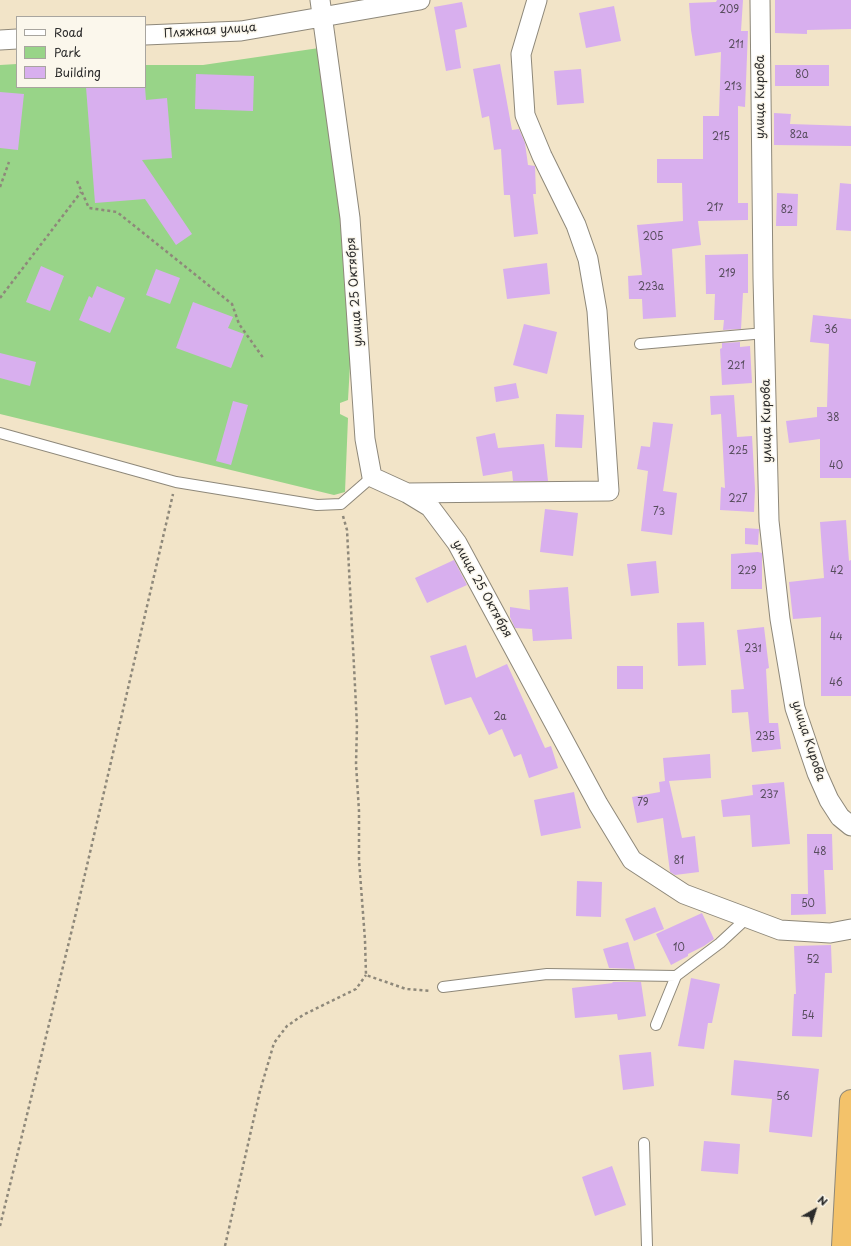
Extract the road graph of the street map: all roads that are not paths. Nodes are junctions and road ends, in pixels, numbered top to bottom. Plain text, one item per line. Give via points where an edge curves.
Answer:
1 (420, 0) edge
2 (537, 0) edge
3 (760, 0) edge
4 (321, 9) edge
5 (146, 34) edge
6 (16, 39) edge
7 (0, 40) edge
8 (765, 333) junction
9 (640, 344) dead end
10 (0, 433) edge
11 (372, 477) junction
12 (407, 493) junction
13 (851, 826) edge
14 (747, 918) junction
15 (851, 929) edge
16 (676, 976) junction
17 (443, 987) road end
18 (656, 1025) dead end
19 (851, 1101) edge
20 (644, 1143) dead end
21 (647, 1246) edge
22 (843, 1246) edge

1 - 4 street, Пляжная улица
2 - 12 street via 521,54 525,115 576,224 588,260 597,312 609,492
3 - 8 street, улица Кирова via 762,278
4 - 5 street, Пляжная улица via 241,31
4 - 11 street, улица 25 Октября via 350,218 365,439
6 - 7 street
8 - 9 lane
8 - 13 street, улица Кирова via 769,521 780,619 794,701 817,773 829,800 840,817
10 - 11 lane via 176,482 317,505 341,504
11 - 12 street, улица 25 Октября
12 - 14 street, улица 25 Октября via 430,507 457,543 598,804 632,860 684,894
14 - 15 street, улица 25 Октября via 780,930 830,933
14 - 16 lane via 720,943
16 - 17 lane via 547,974
16 - 18 lane
19 - 22 highway
20 - 21 lane

